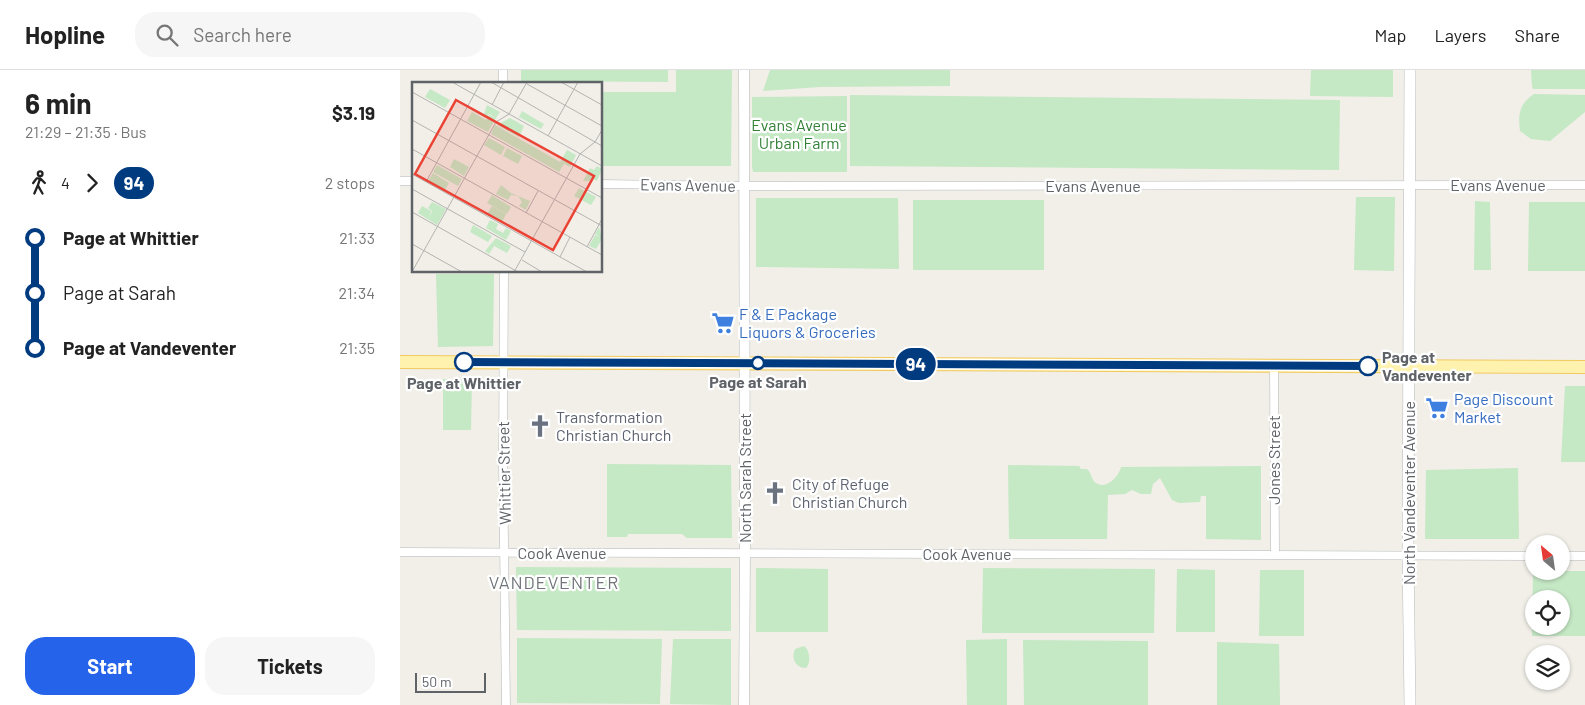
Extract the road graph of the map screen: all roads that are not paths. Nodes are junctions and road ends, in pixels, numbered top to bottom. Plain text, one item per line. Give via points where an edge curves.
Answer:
1 (744, 70) edge
2 (1410, 70) edge
3 (602, 184) edge
4 (1410, 185) junction
5 (1585, 185) edge
6 (744, 186) junction
7 (504, 272) edge
8 (400, 362) edge
9 (503, 362) junction
10 (744, 363) junction
11 (1274, 366) junction
12 (1409, 367) junction
13 (1585, 367) edge
14 (400, 552) edge
15 (505, 552) junction
16 (745, 554) junction
17 (1275, 554) junction
18 (1408, 555) junction
19 (1525, 556) edge
20 (1570, 556) edge
21 (1585, 556) edge
22 (506, 705) edge
23 (744, 705) edge
24 (1410, 705) edge

1 - 6 street, North Sarah Street
2 - 4 main road, North Vandeventer Avenue
3 - 6 street, Evans Avenue
4 - 5 street, Evans Avenue
4 - 6 street, Evans Avenue
4 - 12 main road, North Vandeventer Avenue
6 - 10 street, North Sarah Street
7 - 9 street, Whittier Street
8 - 9 main road
9 - 10 main road
9 - 15 street, Whittier Street
10 - 11 main road
10 - 16 street, North Sarah Street
11 - 12 main road
11 - 17 street, Jones Street
12 - 13 main road
12 - 18 main road, North Vandeventer Avenue
14 - 15 street, Cook Avenue
15 - 16 street, Cook Avenue
15 - 22 street, Whittier Street
16 - 17 street, Cook Avenue
16 - 23 street, North Sarah Street
17 - 18 street, Cook Avenue
18 - 19 street, Cook Avenue
18 - 24 main road, North Vandeventer Avenue
20 - 21 street

